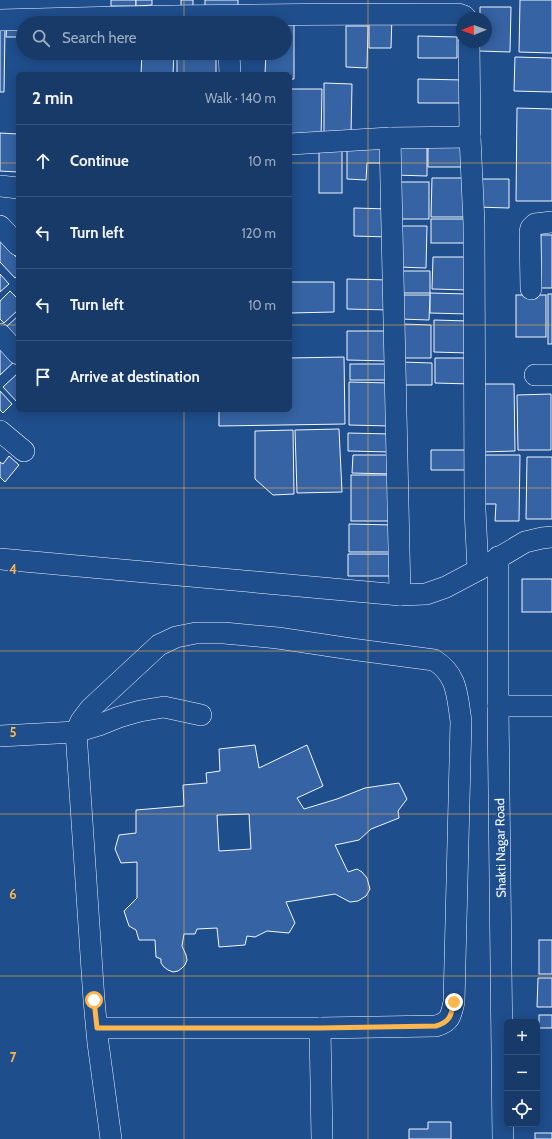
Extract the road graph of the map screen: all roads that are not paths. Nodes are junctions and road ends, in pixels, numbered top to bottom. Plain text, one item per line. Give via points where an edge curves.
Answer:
1 (296, 7) edge
2 (107, 8) edge
3 (456, 14) edge
4 (36, 16) edge
5 (196, 16) edge
6 (246, 16) edge
7 (16, 18) edge
8 (0, 20) edge
9 (469, 48) edge
10 (230, 60) edge
11 (230, 72) edge
12 (470, 136) junction
13 (390, 138) junction
14 (292, 144) edge
15 (0, 186) edge
16 (16, 188) edge
17 (552, 222) edge
18 (0, 226) edge
19 (16, 243) edge
20 (531, 289) dead end
21 (0, 334) edge
22 (16, 352) edge
23 (0, 432) edge
24 (24, 451) dead end
25 (552, 537) edge
26 (498, 557) junction
27 (0, 559) edge
28 (478, 570) junction
29 (400, 595) junction
30 (498, 706) junction
31 (552, 706) edge
32 (201, 715) dead end
33 (76, 732) junction
34 (0, 736) edge
35 (97, 1028) junction
36 (320, 1028) junction
37 (111, 1139) edge
38 (322, 1139) edge
39 (503, 1139) edge

1 - 3 street
1 - 6 street
2 - 4 street
2 - 5 street
7 - 8 street
9 - 12 street
10 - 11 street
12 - 13 street
12 - 28 street via 474,224 475,502
13 - 14 street
13 - 29 street
15 - 16 street
17 - 20 street via 534,224 531,228
18 - 19 street
21 - 22 street
23 - 24 street
25 - 26 street via 525,542
26 - 28 street
26 - 30 street, Shakti Nagar Road
27 - 29 street
28 - 29 street via 446,587 426,594
30 - 31 street
30 - 39 street, Shakti Nagar Road
32 - 33 street via 164,707 140,711
33 - 34 street
33 - 35 street
33 - 36 street via 90,709 159,645 176,637 196,633 278,638 434,660 450,674 456,689 461,721 454,1002 451,1015 444,1024 436,1026
35 - 36 street
35 - 37 street
36 - 38 street

